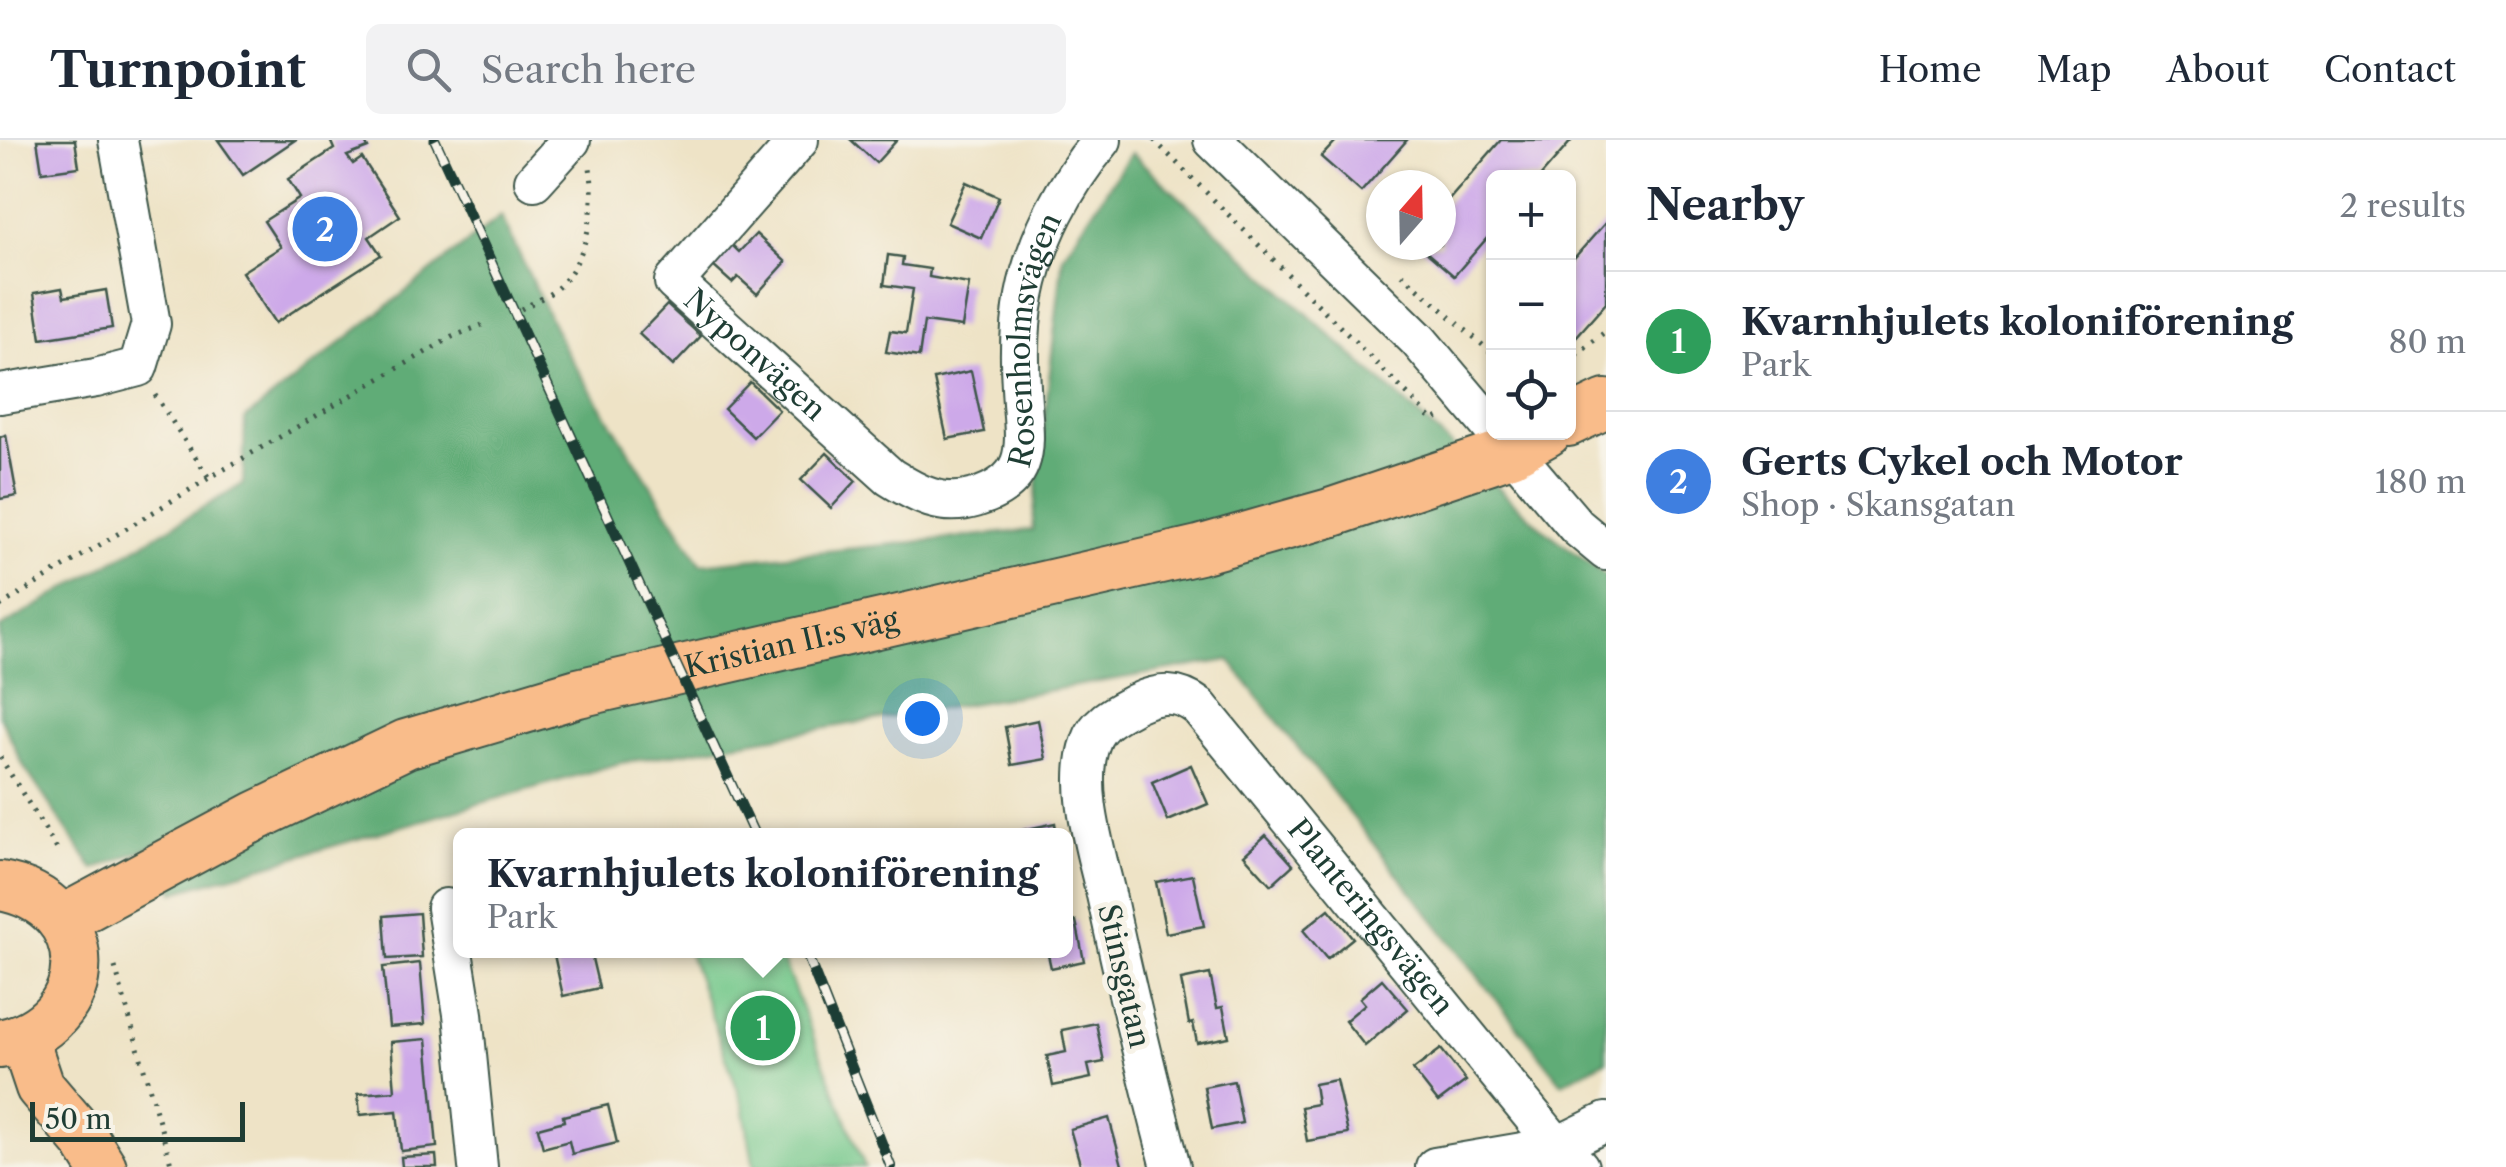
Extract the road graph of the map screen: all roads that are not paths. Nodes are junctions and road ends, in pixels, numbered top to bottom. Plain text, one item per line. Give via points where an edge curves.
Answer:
1 (118, 140) edge
2 (799, 140) edge
3 (1102, 140) edge
4 (1213, 140) edge
5 (568, 146) edge
6 (534, 181) dead end
7 (0, 394) edge
8 (1606, 404) edge
9 (1486, 410) edge
10 (1576, 418) edge
11 (1486, 438) edge
12 (1512, 440) edge
13 (940, 502) joint
14 (1606, 551) edge
15 (1150, 696) joint
16 (0, 886) edge
17 (446, 908) dead end
18 (62, 920) junction
19 (453, 952) edge
20 (454, 958) edge
21 (12, 1041) edge
22 (1606, 1122) edge
23 (1568, 1156) edge
24 (102, 1167) edge
25 (478, 1167) edge
26 (1171, 1167) edge
27 (1435, 1167) edge

1 - 7 street via 151,324 138,367
2 - 13 street, Nyponvägen via 674,282 890,476
3 - 13 street, Rosenholmsvägen via 1051,218 1026,292 1019,338 1026,439 1020,460 999,490
4 - 9 street
5 - 6 street
8 - 10 main road
11 - 18 main road, Kristian II:s väg via 1330,512 1200,550 578,693 406,744
12 - 14 street via 1578,527
15 - 23 street, Planteringsvägen via 1175,694 1200,707
15 - 26 street, Stinsgatan via 1103,723 1085,774 1126,990
16 - 18 main road via 44,901
17 - 19 street
18 - 21 main road via 74,946 66,1002 49,1024
20 - 25 street
21 - 24 main road
22 - 23 street
23 - 27 street

